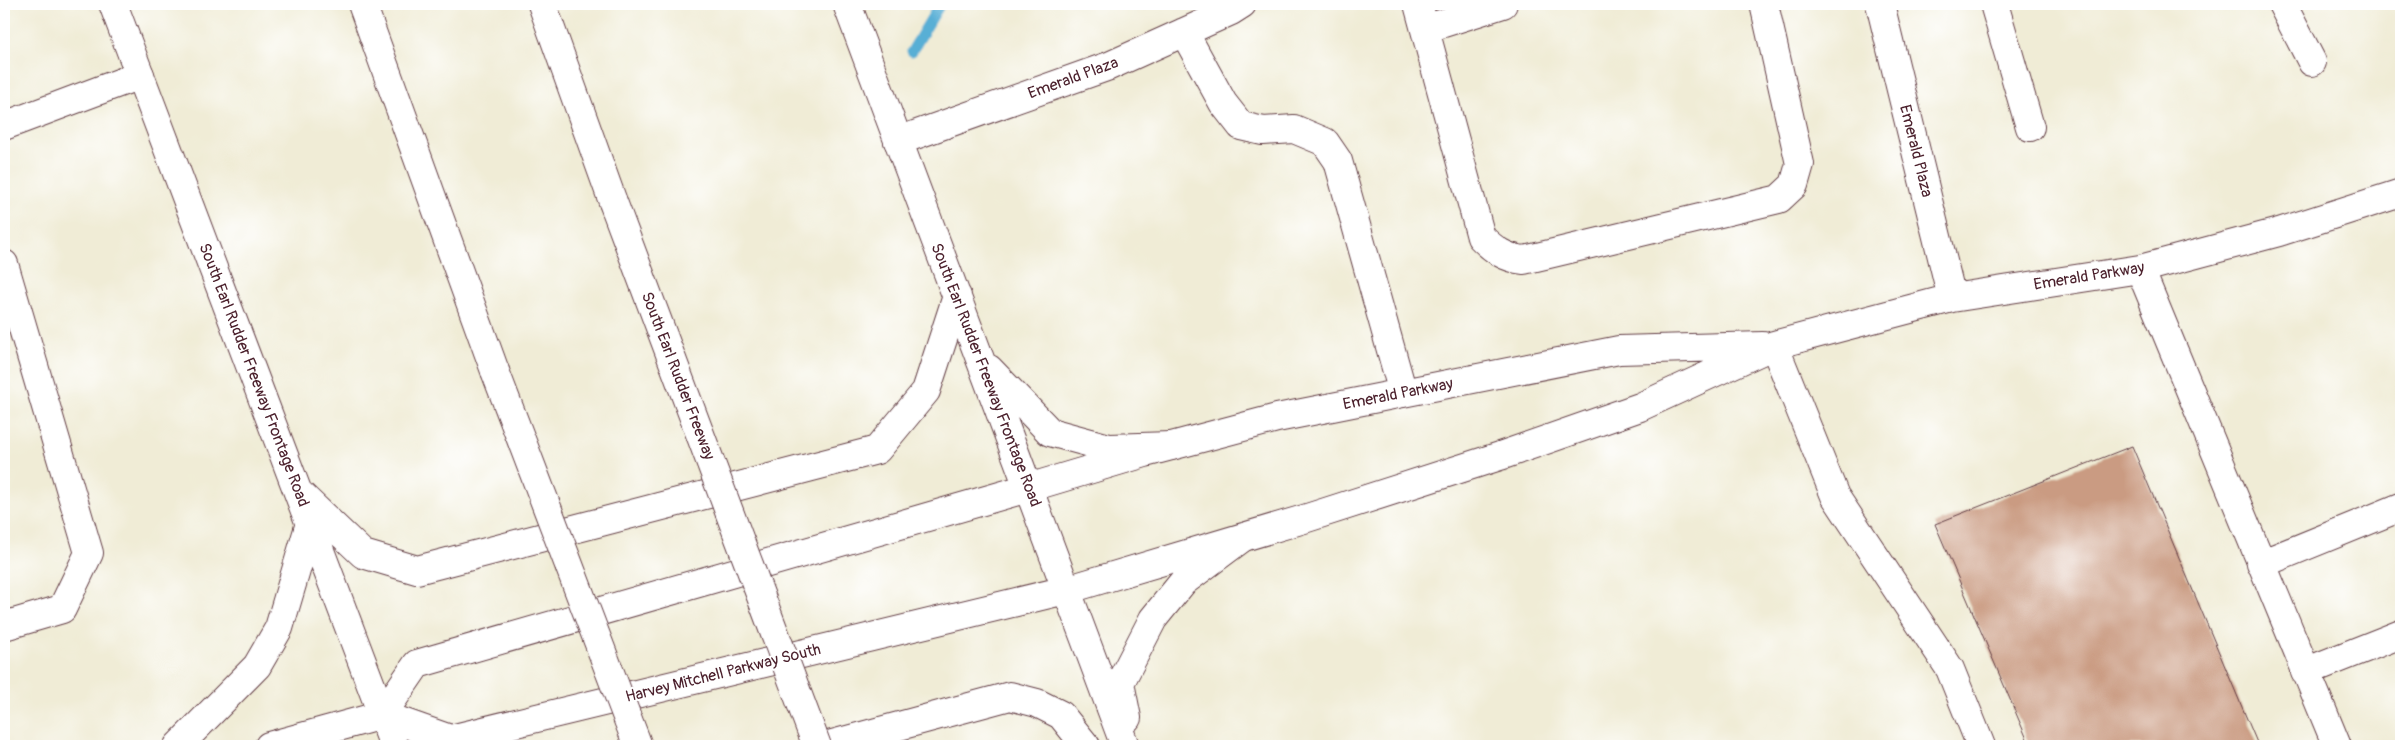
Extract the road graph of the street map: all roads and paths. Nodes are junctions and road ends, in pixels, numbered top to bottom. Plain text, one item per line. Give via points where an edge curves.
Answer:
1 (113, 4) edge
2 (362, 4) edge
3 (542, 4) edge
4 (847, 4) edge
5 (1242, 4) edge
6 (1503, 4) edge
7 (1764, 4) edge
8 (1880, 4) edge
9 (1994, 4) edge
10 (2282, 4) edge
11 (1422, 16) edge
12 (1184, 32) junction
13 (2312, 62) dead end
14 (140, 75) junction
15 (4, 126) edge
16 (2030, 127) dead end
17 (898, 141) junction
18 (2401, 193) edge
19 (4, 264) edge
20 (2140, 269) junction
21 (957, 296) junction
22 (1952, 298) junction
23 (13, 332) edge
24 (1774, 345) junction
25 (981, 360) junction
26 (1403, 393) junction
27 (1172, 446) junction
28 (1028, 488) junction
29 (298, 492) junction
30 (2401, 507) edge
31 (310, 523) junction
32 (1242, 538) junction
33 (2261, 564) junction
34 (1066, 590) junction
35 (4, 626) edge
36 (2401, 634) edge
37 (2305, 672) junction
38 (382, 715) junction
39 (178, 746) edge
40 (269, 746) edge
41 (394, 746) edge
42 (638, 746) edge
43 (817, 746) edge
44 (825, 746) edge
45 (1086, 746) edge
46 (1125, 746) edge
47 (1132, 746) edge
48 (1981, 746) edge
49 (2337, 746) edge

1 - 14 main road, South Earl Rudder Freeway Frontage Road
2 - 42 main road, bridge via 495,371
3 - 43 main road, South Earl Rudder Freeway, bridge via 612,202
4 - 17 main road, South Earl Rudder Freeway Frontage Road
5 - 12 main road, Emerald Plaza
6 - 11 main road
7 - 11 main road via 1800,164 1794,185 1779,199 1524,260 1508,258 1481,237
8 - 22 main road, Emerald Plaza
9 - 16 main road
10 - 13 main road
12 - 17 main road, Emerald Plaza via 1109,66
12 - 26 main road via 1223,103 1241,126 1263,131 1294,129 1325,142 1338,161
14 - 15 main road
14 - 29 main road, South Earl Rudder Freeway Frontage Road
17 - 21 main road, South Earl Rudder Freeway Frontage Road
18 - 20 main road, Emerald Parkway via 2279,232
19 - 23 main road
20 - 22 main road, Emerald Parkway
20 - 33 main road
21 - 25 main road, South Earl Rudder Freeway Frontage Road
21 - 29 main road via 926,391 877,450 417,570 363,554
22 - 24 main road, Emerald Parkway
23 - 35 main road via 89,553 62,609
24 - 26 main road, Emerald Parkway via 1619,350
24 - 32 main road, Emerald Parkway via 1640,407 1500,456
24 - 48 main road via 1834,496 1950,669
25 - 27 main road via 1050,432 1110,448
25 - 28 main road, South Earl Rudder Freeway Frontage Road
26 - 27 main road, Emerald Parkway via 1277,418
27 - 28 main road, Emerald Parkway
28 - 34 main road, South Earl Rudder Freeway Frontage Road
28 - 38 main road via 417,664
29 - 31 main road, South Earl Rudder Freeway Frontage Road
30 - 33 main road
31 - 38 main road, South Earl Rudder Freeway Frontage Road
31 - 39 main road via 279,628 257,666
32 - 34 main road, Emerald Parkway
32 - 47 main road via 1183,582 1153,619 1120,684
33 - 37 main road
34 - 38 main road, Harvey Mitchell Parkway South via 450,739
34 - 46 main road, South Earl Rudder Freeway Frontage Road
36 - 37 main road
37 - 49 main road
38 - 40 main road
38 - 41 main road, South Earl Rudder Freeway Frontage Road
44 - 45 main road via 1010,696 1037,703 1061,715

